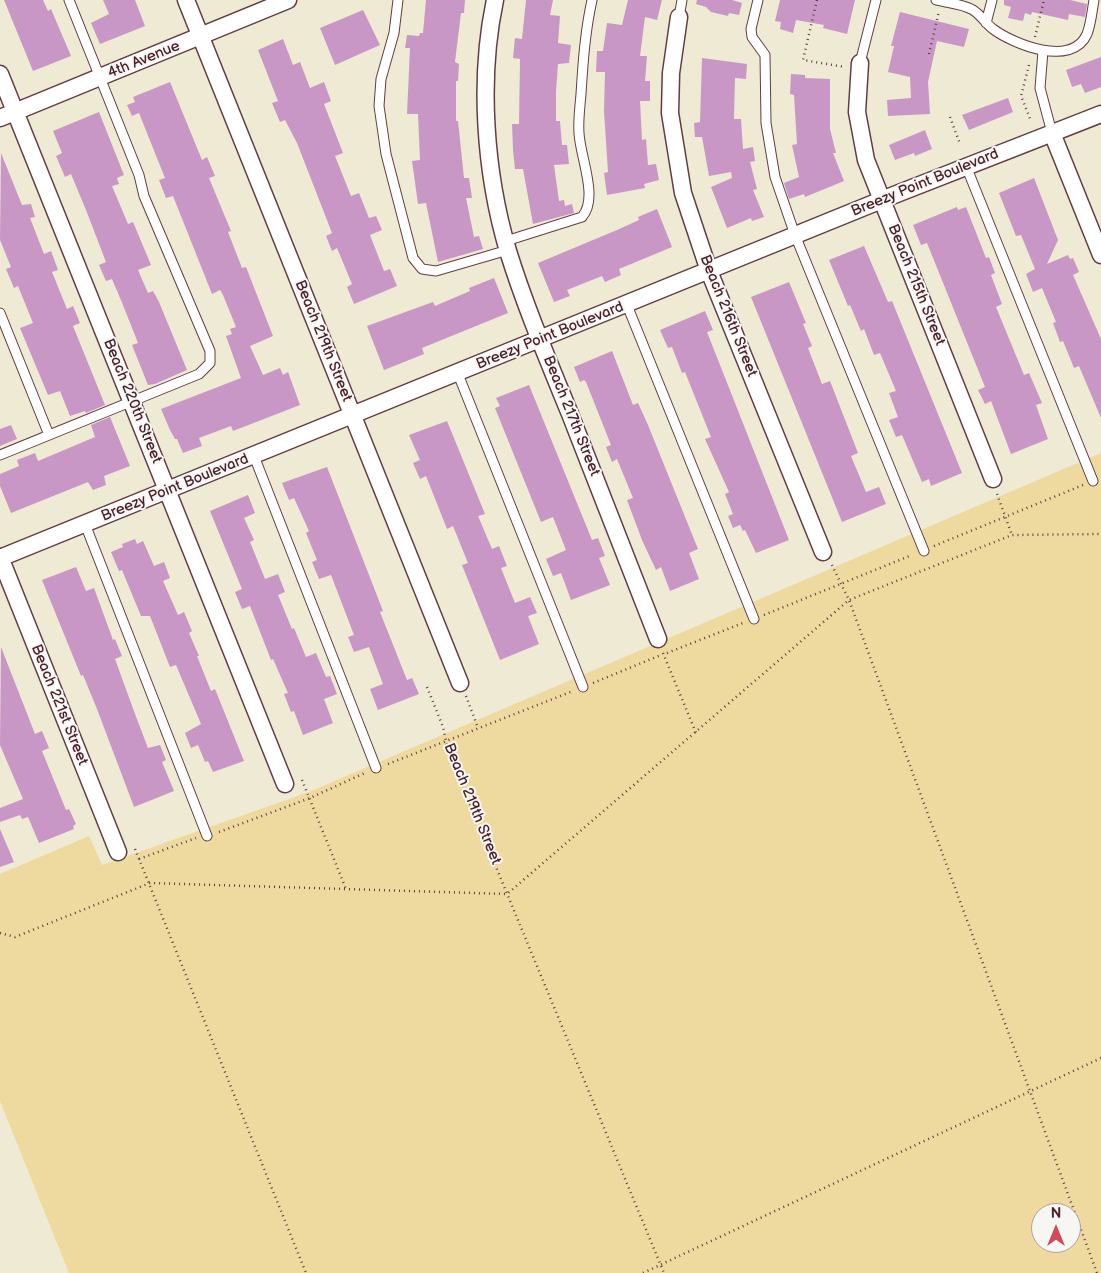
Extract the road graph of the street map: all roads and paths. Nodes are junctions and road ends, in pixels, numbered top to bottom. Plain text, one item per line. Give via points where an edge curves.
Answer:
1 (69, 0) edge
2 (186, 0) edge
3 (288, 0) edge
4 (398, 0) edge
5 (495, 0) edge
6 (592, 0) edge
7 (682, 0) edge
8 (758, 0) edge
9 (817, 0) edge
10 (876, 0) edge
11 (992, 0) edge
12 (1094, 0) edge
13 (939, 1) edge
14 (679, 17) joint
15 (986, 23) junction
16 (200, 37) junction
17 (1042, 51) junction
18 (929, 54) dead end
19 (859, 66) junction
20 (0, 74) edge
21 (100, 78) junction
22 (15, 111) junction
23 (1101, 114) edge
24 (950, 117) dead end
25 (0, 118) edge
26 (1052, 133) junction
27 (960, 144) dead end
28 (966, 166) junction
29 (882, 200) junction
30 (795, 235) junction
31 (507, 245) junction
32 (1101, 255) edge
33 (709, 271) junction
34 (627, 305) junction
35 (0, 312) edge
36 (541, 340) junction
37 (458, 374) junction
38 (132, 401) junction
39 (353, 416) junction
40 (49, 435) junction
41 (0, 455) edge
42 (254, 456) junction
43 (993, 479) joint
44 (1093, 481) joint
45 (168, 490) junction
46 (1006, 516) junction
47 (85, 524) junction
48 (1101, 534) edge
49 (1012, 535) junction
50 (924, 550) junction
51 (823, 552) joint
52 (0, 558) edge
53 (842, 584) junction
54 (849, 600) junction
55 (754, 619) junction
56 (661, 647) junction
57 (460, 683) joint
58 (427, 687) dead end
59 (583, 687) junction
60 (478, 728) junction
61 (696, 733) junction
62 (446, 741) junction
63 (376, 768) junction
64 (302, 780) dead end
65 (286, 784) dead end
66 (310, 798) junction
67 (207, 836) junction
68 (135, 849) dead end
69 (118, 852) dead end
70 (139, 859) junction
71 (147, 883) junction
72 (346, 889) junction
73 (507, 894) junction
74 (0, 933) edge
75 (1101, 1058) edge
76 (1030, 1090) junction
77 (661, 1266) junction
78 (306, 1273) edge
79 (643, 1273) edge
80 (664, 1273) edge
81 (1096, 1273) edge

1 - 21 lane
2 - 16 street, Beach 219th Street
3 - 16 street, 4th Avenue
4 - 31 lane via 394,33 381,79 379,106 386,154 413,258 422,269 436,271
5 - 31 street, Beach 217th Street via 488,62 488,118 494,182
6 - 31 lane via 584,32 579,132 589,195 587,211 582,217
7 - 14 lane
8 - 30 lane via 751,29 752,37 765,55 768,144 775,177
9 - 19 path via 803,60
10 - 19 lane, Beach 215th Street
11 - 15 lane
12 - 17 lane via 1082,41 1066,49
13 - 15 lane via 973,10
13 - 18 path
14 - 33 street, Beach 216th Street via 670,83 672,135 686,207
15 - 17 lane via 1013,42
16 - 21 street, 4th Avenue
16 - 39 street, Beach 219th Street
17 - 26 lane via 1040,88
19 - 29 street, Beach 215th Street via 858,126
20 - 22 street, Beach 220th Street
21 - 22 street, 4th Avenue
21 - 38 lane via 139,175 144,196 211,357 206,369 199,374
22 - 25 street, 4th Avenue
22 - 38 street, Beach 220th Street
23 - 26 street, Breezy Point Boulevard
24 - 27 path
26 - 28 street, Breezy Point Boulevard
26 - 32 street
28 - 29 street, Breezy Point Boulevard
28 - 44 lane
29 - 30 street, Breezy Point Boulevard
29 - 43 street, Beach 215th Street
30 - 33 street, Breezy Point Boulevard
30 - 50 lane
31 - 36 street, Beach 217th Street
33 - 34 street, Breezy Point Boulevard
33 - 51 street, Beach 216th Street
34 - 36 street, Breezy Point Boulevard
34 - 55 lane
35 - 40 lane
36 - 37 street, Breezy Point Boulevard
36 - 56 street, Beach 217th Street
37 - 39 street, Breezy Point Boulevard
37 - 59 lane
38 - 40 lane
38 - 45 street, Beach 220th Street
39 - 42 street, Breezy Point Boulevard
39 - 57 street, Beach 219th Street
40 - 41 lane
42 - 45 street, Breezy Point Boulevard
42 - 63 lane
43 - 46 path
44 - 46 path
45 - 47 street, Breezy Point Boulevard
45 - 65 street, Beach 220th Street
46 - 49 path
46 - 50 path
47 - 52 street, Breezy Point Boulevard
47 - 67 lane
48 - 49 path
49 - 54 path
50 - 53 path
51 - 53 path
52 - 69 street, Beach 221st Street
53 - 54 path
53 - 55 path
54 - 61 path
54 - 76 path
55 - 56 path
56 - 59 path
56 - 61 path
57 - 60 path
58 - 62 path, Beach 219th Street
59 - 60 path
60 - 62 path
61 - 73 path
62 - 63 path
62 - 73 path, Beach 219th Street
63 - 66 path
64 - 66 path
66 - 67 path
66 - 72 path
67 - 70 path via 188,839
68 - 70 path
70 - 71 path
71 - 72 path
71 - 74 path via 18,936
71 - 78 path
72 - 73 path
73 - 77 path, Beach 219th Street
75 - 76 path
76 - 77 path
76 - 81 path
77 - 79 path
77 - 80 path, Beach 219th Street

